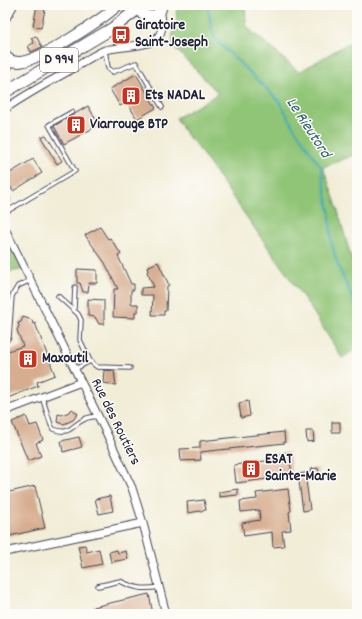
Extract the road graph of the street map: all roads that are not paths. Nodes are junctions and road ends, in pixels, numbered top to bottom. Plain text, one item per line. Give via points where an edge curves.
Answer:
1 (12, 5) edge
2 (118, 5) edge
3 (139, 5) edge
4 (157, 10) edge
5 (5, 17) edge
6 (113, 28) junction
7 (160, 35) junction
8 (104, 51) junction
9 (8, 59) edge
10 (5, 71) edge
11 (5, 92) edge
12 (162, 107) dead end
13 (5, 109) edge
14 (72, 112) dead end
15 (5, 193) edge
16 (6, 212) edge
17 (5, 229) edge
18 (31, 280) junction
19 (75, 287) dead end
20 (58, 296) dead end
21 (74, 309) junction
22 (5, 342) edge
23 (90, 361) junction
24 (130, 368) dead end
25 (75, 370) junction
26 (81, 382) junction
27 (42, 397) junction
28 (5, 411) edge
29 (98, 416) junction
30 (143, 523) junction
31 (5, 552) edge
32 (98, 586) dead end
33 (159, 587) junction
34 (166, 614) edge

1 - 5 street
2 - 9 street via 96,23 36,57 24,61
3 - 4 main road, D 994 via 140,11
3 - 6 main road, D 994
4 - 6 main road, D 994
4 - 7 street
4 - 7 street via 163,24
6 - 11 main road, D 994
7 - 8 street via 151,43
8 - 12 lane via 108,68 113,72 136,63
8 - 13 street
9 - 10 street
14 - 16 lane via 49,125 75,171
15 - 16 lane via 8,199
17 - 18 street, Rue des Routiers
18 - 22 lane via 18,286 12,296 9,337
18 - 25 street, Rue des Routiers
19 - 21 lane
20 - 21 lane
21 - 23 lane via 81,320 80,340
23 - 24 lane via 97,367
23 - 25 lane
25 - 26 street, Rue des Routiers
26 - 27 street
26 - 29 street, Rue des Routiers
27 - 28 street
27 - 29 lane via 53,429 66,431 84,419
29 - 30 street, Rue des Routiers via 132,488
30 - 31 street
30 - 33 street, Rue des Routiers
32 - 33 lane via 120,581 133,588
33 - 34 street, Rue des Routiers

